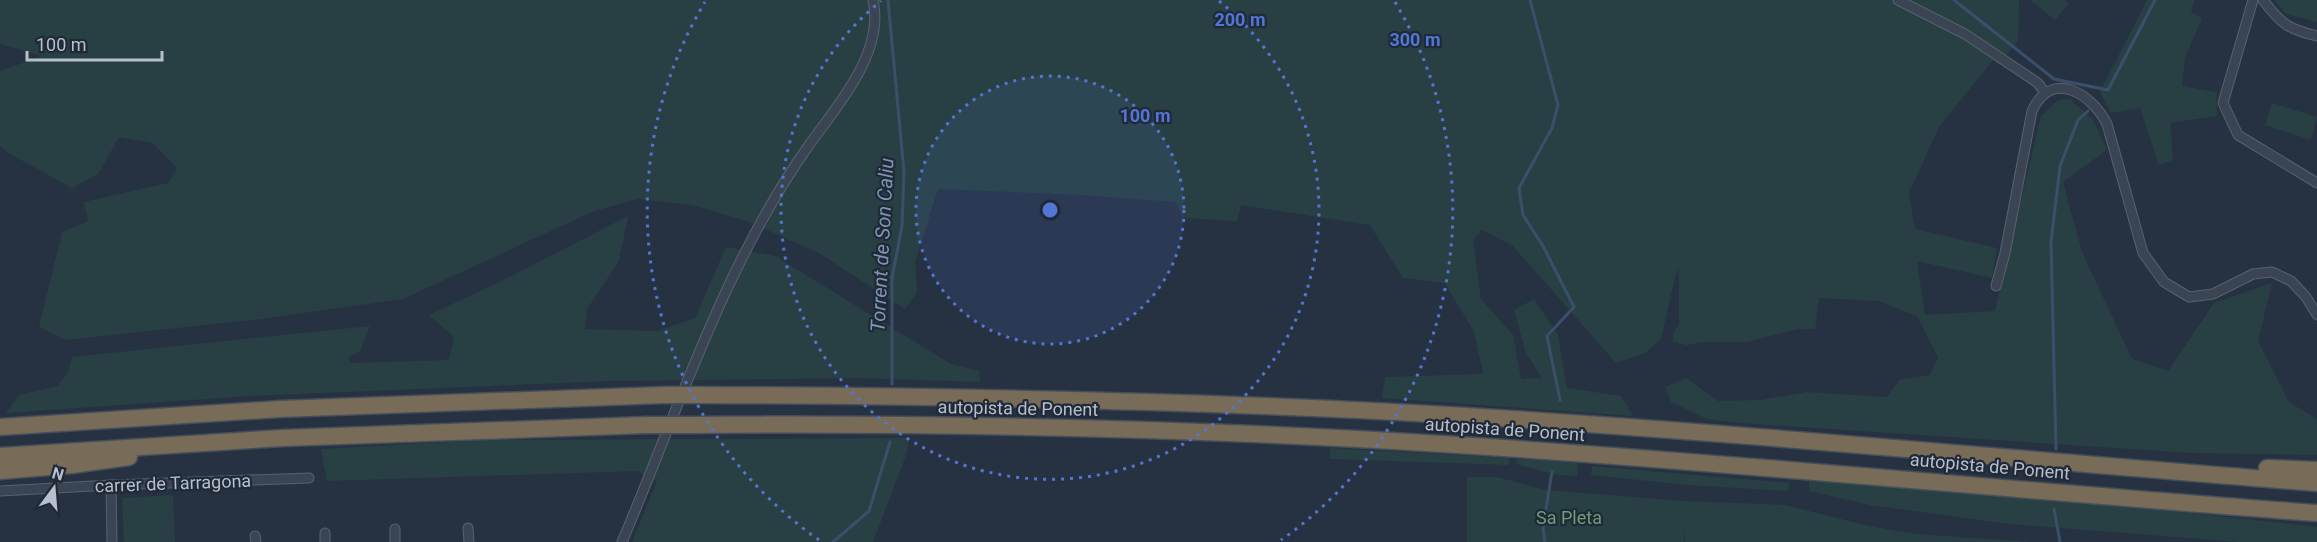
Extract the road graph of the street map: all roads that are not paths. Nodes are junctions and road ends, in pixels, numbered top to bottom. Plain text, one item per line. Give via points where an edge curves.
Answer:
1 (873, 0) edge
2 (1898, 0) edge
3 (2253, 0) edge
4 (2263, 0) edge
5 (2317, 36) edge
6 (2045, 93) junction
7 (2317, 183) edge
8 (1996, 286) dead end
9 (2317, 315) edge
10 (692, 390) junction
11 (0, 427) edge
12 (348, 435) junction
13 (0, 456) edge
14 (2317, 470) edge
15 (0, 471) edge
16 (2172, 471) junction
17 (309, 478) dead end
18 (2317, 483) edge
19 (111, 485) junction
20 (0, 491) edge
21 (2299, 511) junction
22 (2317, 513) edge
23 (2317, 518) edge
24 (468, 528) dead end
25 (395, 529) dead end
26 (111, 542) edge
27 (395, 542) edge
28 (469, 542) edge
29 (622, 542) edge

1 - 10 street via 874,38 860,70 780,188 744,254
2 - 6 street via 1965,34 2038,83
3 - 7 street via 2223,103 2238,135
4 - 5 street via 2279,22
6 - 8 street via 2032,111
6 - 9 street via 2067,89 2080,93 2100,110 2143,253 2164,282 2189,297 2213,294 2253,274 2272,272 2291,281
10 - 11 highway, autopista de Ponent, bridge via 664,395 280,409
10 - 16 highway, autopista de Ponent via 1337,409 1656,429
10 - 29 street
12 - 13 highway
12 - 15 highway via 289,445 168,452
12 - 21 highway, autopista de Ponent, bridge via 688,424 1097,429 1386,441 1636,457
14 - 16 highway via 2197,465
16 - 18 highway, autopista de Ponent
17 - 19 street, carrer de Tarragona
19 - 20 street, carrer de Tarragona
19 - 26 street
21 - 22 highway, autopista de Ponent
21 - 23 highway
24 - 28 street
25 - 27 street

